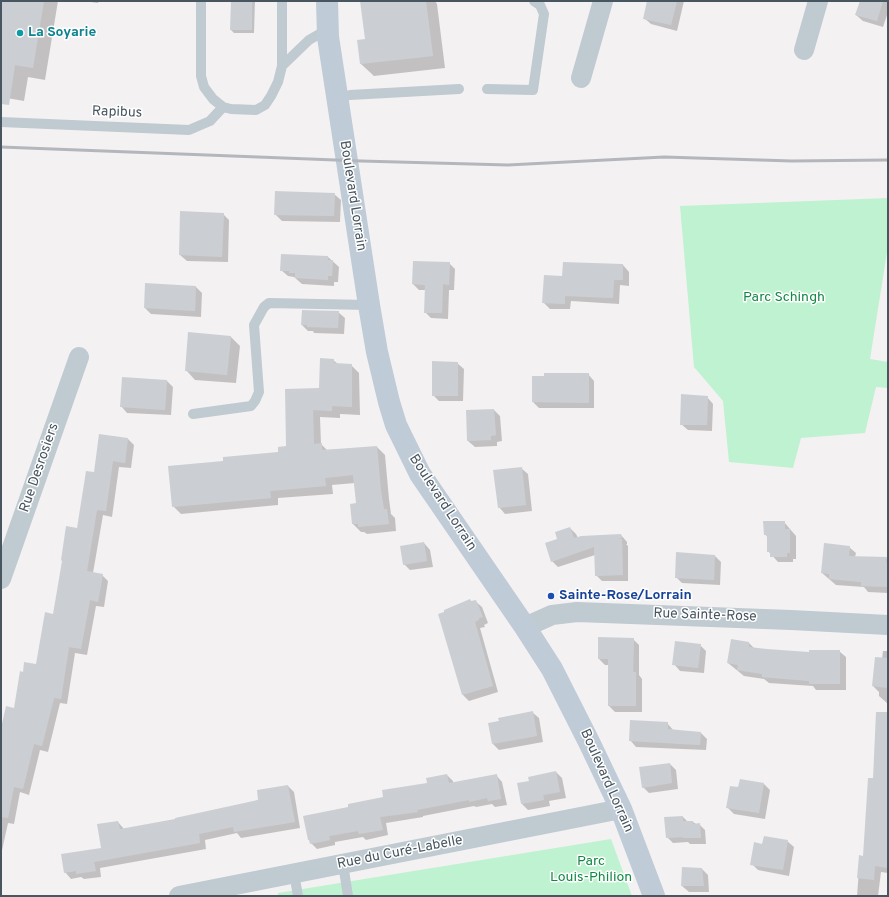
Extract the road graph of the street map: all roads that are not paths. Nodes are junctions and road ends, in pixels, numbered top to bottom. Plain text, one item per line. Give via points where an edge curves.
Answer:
1 (201, 1) edge
2 (282, 1) edge
3 (327, 1) edge
4 (534, 1) edge
5 (603, 1) edge
6 (818, 1) edge
7 (328, 29) junction
8 (804, 50) dead end
9 (282, 66) junction
10 (581, 78) dead end
11 (459, 89) dead end
12 (487, 89) dead end
13 (337, 98) junction
14 (223, 107) junction
15 (1, 122) edge
16 (369, 305) junction
17 (79, 357) dead end
18 (193, 414) dead end
19 (1, 579) edge
20 (888, 625) edge
21 (525, 627) junction
22 (621, 809) junction
23 (343, 864) junction
24 (294, 873) junction
25 (179, 896) edge
26 (298, 896) edge
27 (348, 896) edge
28 (654, 896) edge

1 - 14 lane via 201,76 204,87
2 - 9 lane
3 - 7 main road, Boulevard Lorrain
4 - 12 lane via 540,4 544,14 533,90
5 - 10 street
6 - 8 street
7 - 9 lane via 309,40
7 - 13 main road, Boulevard Lorrain
9 - 14 lane via 278,82 265,105 256,110
11 - 13 lane
13 - 16 main road, Boulevard Lorrain
14 - 15 lane, Rapibus via 210,121 189,130
16 - 18 lane via 269,303 254,324 259,392 255,401 251,406
16 - 21 main road, Boulevard Lorrain via 388,402 396,425 420,474
17 - 19 street, Rue Desrosiers
20 - 21 street, Rue Sainte-Rose via 577,612 552,615
21 - 22 main road, Boulevard Lorrain via 558,682
22 - 23 street, Rue du Curé-Labelle
22 - 28 main road, Boulevard Lorrain
23 - 24 street, Rue du Curé-Labelle
23 - 27 lane
24 - 25 street, Rue du Curé-Labelle
24 - 26 lane

